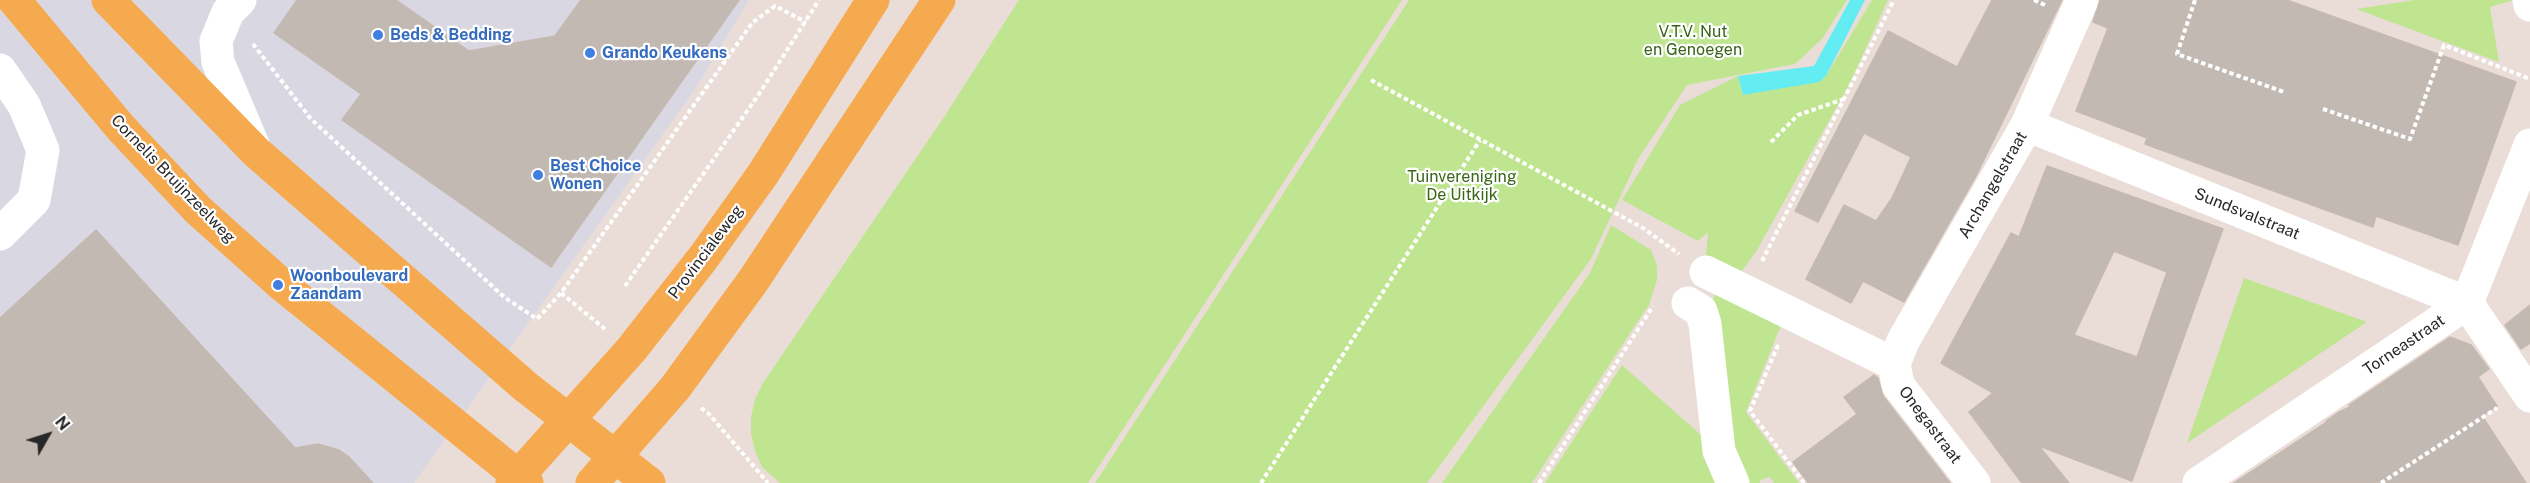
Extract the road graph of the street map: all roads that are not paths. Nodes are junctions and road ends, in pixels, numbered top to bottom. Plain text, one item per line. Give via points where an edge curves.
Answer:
1 (14, 0) edge
2 (108, 0) edge
3 (873, 0) edge
4 (939, 0) edge
5 (2082, 0) edge
6 (2529, 0) edge
7 (2530, 5) edge
8 (234, 6) edge
9 (0, 70) edge
10 (2027, 125) junction
11 (2530, 145) edge
12 (256, 152) junction
13 (0, 234) edge
14 (1694, 264) road end
15 (1688, 303) dead end
16 (2467, 303) junction
17 (1894, 364) junction
18 (2528, 393) edge
19 (568, 419) junction
20 (616, 455) junction
21 (519, 480) edge
22 (592, 483) edge
23 (649, 483) edge
24 (1733, 483) edge
25 (1974, 483) edge
26 (2199, 483) edge

1 - 21 main road, Cornelis Bruijnzeelweg via 121,128 198,210 282,285
2 - 12 main road
3 - 19 main road, Provincialeweg via 763,174 703,258 631,350
4 - 20 main road via 753,281 675,388
5 - 10 street, Archangelstraat
6 - 7 street
8 - 12 street via 216,40 218,62
9 - 13 street via 24,105 43,150 34,200
10 - 16 street, Sundsvalstraat
10 - 17 street, Archangelstraat via 1903,341
11 - 16 street
12 - 19 main road
14 - 17 street
15 - 24 street via 1701,311 1705,324 1719,452
16 - 18 street
16 - 26 street, Torneastraat
17 - 25 street, Onegastraat via 1898,385
19 - 20 main road
19 - 21 main road, Provincialeweg
20 - 22 main road
20 - 23 main road

